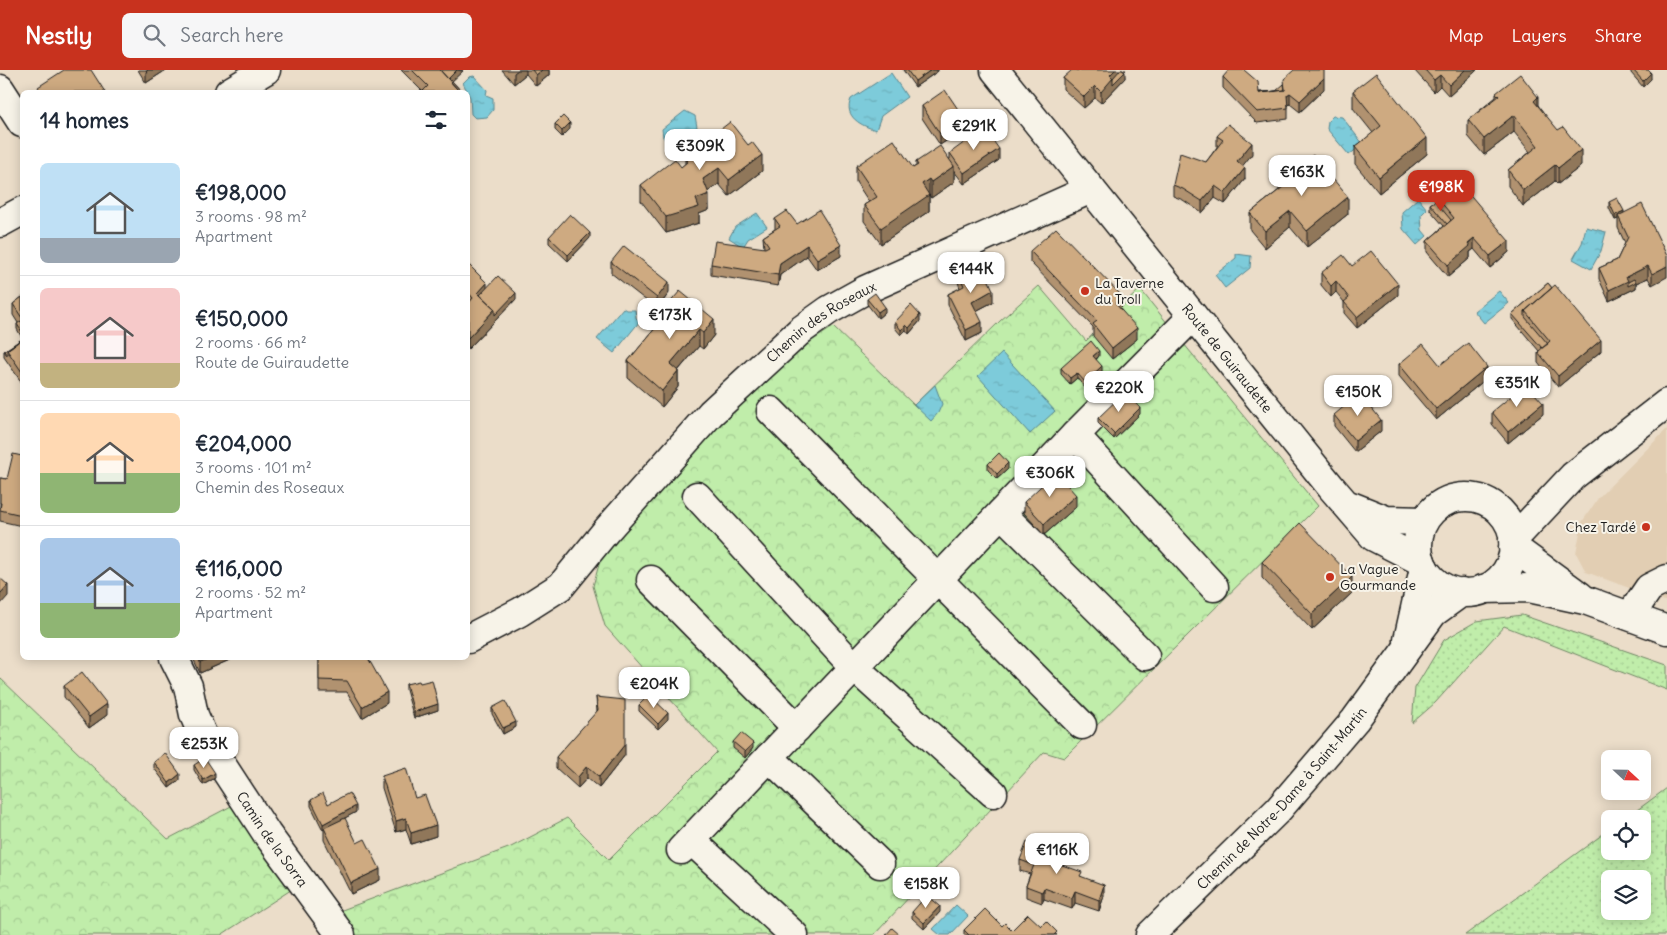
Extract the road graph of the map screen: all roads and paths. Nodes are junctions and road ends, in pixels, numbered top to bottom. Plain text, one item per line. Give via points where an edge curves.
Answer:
1 (266, 70) edge
2 (995, 70) edge
3 (0, 89) edge
4 (232, 90) edge
5 (20, 121) edge
6 (1091, 189) junction
7 (20, 211) edge
8 (0, 222) edge
9 (1194, 316) junction
10 (1667, 403) edge
11 (770, 411) dead end
12 (1075, 435) junction
13 (1573, 476) junction
14 (697, 496) dead end
15 (1348, 505) junction
16 (1495, 507) junction
17 (1001, 513) junction
18 (1424, 521) junction
19 (1513, 543) junction
20 (1422, 565) junction
21 (1667, 579) edge
22 (651, 580) dead end
23 (937, 580) junction
24 (1214, 587) dead end
25 (1472, 591) junction
26 (1585, 600) junction
27 (1630, 616) junction
28 (1667, 630) edge
29 (470, 637) edge
30 (1404, 654) junction
31 (1145, 656) dead end
32 (175, 660) edge
33 (854, 667) junction
34 (1082, 725) dead end
35 (797, 728) junction
36 (769, 757) junction
37 (993, 793) dead end
38 (880, 864) dead end
39 (342, 935) edge
40 (794, 935) edge
41 (1150, 935) edge

1 - 4 street
2 - 6 street, Route de Guiraudette
3 - 5 street
6 - 9 street, Route de Guiraudette
6 - 29 street, Chemin des Roseaux via 865,290 801,330 711,413 561,586 520,612
7 - 8 street
9 - 12 street
9 - 15 street, Route de Guiraudette
10 - 13 street
11 - 23 street
12 - 17 street
12 - 24 street
13 - 16 street via 1526,501
13 - 19 street
14 - 33 street
15 - 18 street, Route de Guiraudette via 1386,520
15 - 20 street, Route de Guiraudette via 1374,537
16 - 18 street via 1477,498 1456,498 1437,506
16 - 19 street via 1508,522
17 - 23 street
17 - 31 street
18 - 20 street via 1418,541
19 - 25 street via 1500,578
19 - 26 street
20 - 25 street via 1440,585
20 - 30 street, Chemin de Notre-Dame à Saint-Martin
21 - 27 street via 1650,588
22 - 35 street
23 - 33 street
23 - 34 street
25 - 26 street via 1529,588
25 - 30 street, Chemin de Notre-Dame à Saint-Martin via 1433,614
26 - 27 street
27 - 28 street
30 - 41 street, Chemin de Notre-Dame à Saint-Martin via 1355,720 1278,810
32 - 39 street, Camin de la Sorra via 188,686 194,715 203,736 268,834
33 - 35 street
33 - 37 street
35 - 36 street
36 - 38 street
36 - 40 street via 686,845

